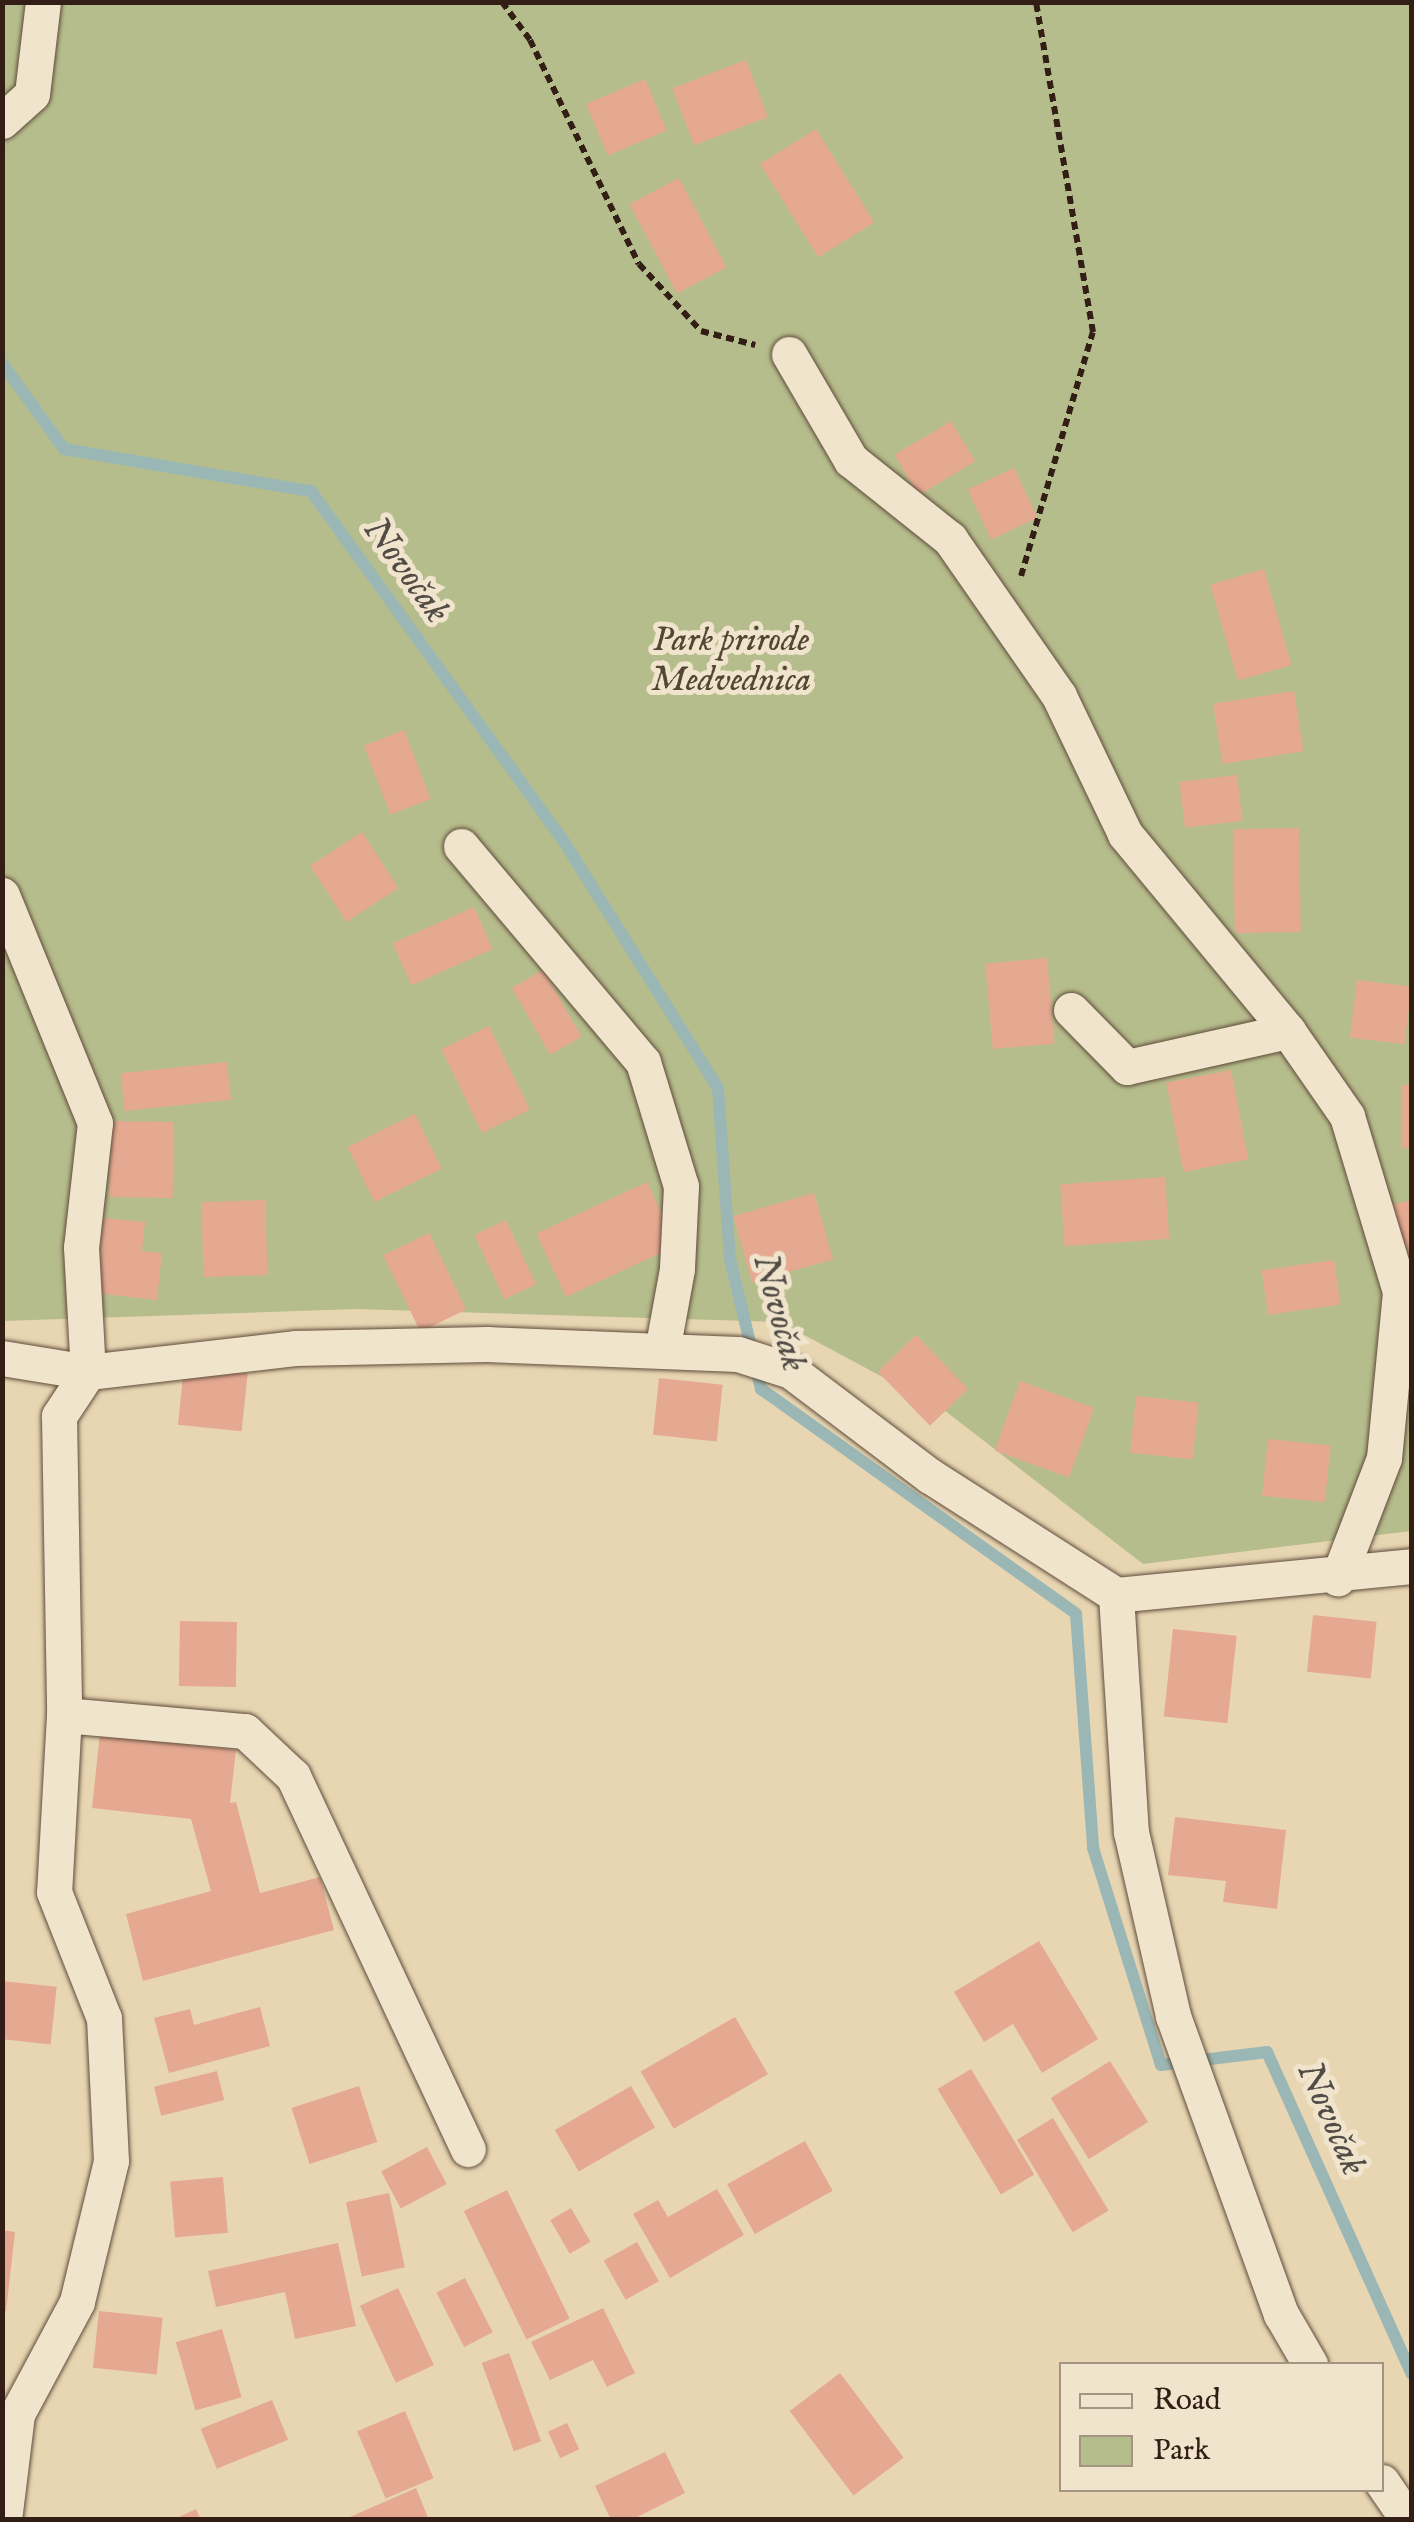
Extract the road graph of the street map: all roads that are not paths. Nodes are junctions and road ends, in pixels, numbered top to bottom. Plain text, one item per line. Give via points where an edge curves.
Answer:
1 (43, 2) edge
2 (2, 121) edge
3 (789, 354) road end
4 (461, 846) dead end
5 (2, 895) edge
6 (1071, 1010) dead end
7 (1288, 1030) junction
8 (662, 1350) junction
9 (2, 1358) edge
10 (88, 1372) junction
11 (1412, 1566) edge
12 (1338, 1578) junction
13 (1116, 1596) junction
14 (64, 1714) junction
15 (468, 2150) dead end
16 (1309, 2362) edge
17 (1384, 2485) edge
18 (4, 2520) edge
19 (1408, 2520) edge

1 - 2 street via 32,94
3 - 7 street via 851,460 950,539 1059,696 1125,834
4 - 8 street via 643,1062 681,1186 677,1269
5 - 10 street via 95,1123 82,1247
6 - 7 street via 1127,1068
7 - 12 street via 1348,1116 1400,1292 1384,1458
8 - 10 street via 295,1348
8 - 13 street via 738,1354 791,1371 930,1476
9 - 10 street
10 - 14 street via 59,1416
11 - 12 street
12 - 13 street
13 - 16 street via 1131,1832 1173,2016 1281,2314
14 - 15 street via 244,1731 293,1776
14 - 18 street via 54,1892 104,2018 111,2161 76,2302 17,2414
17 - 19 street

